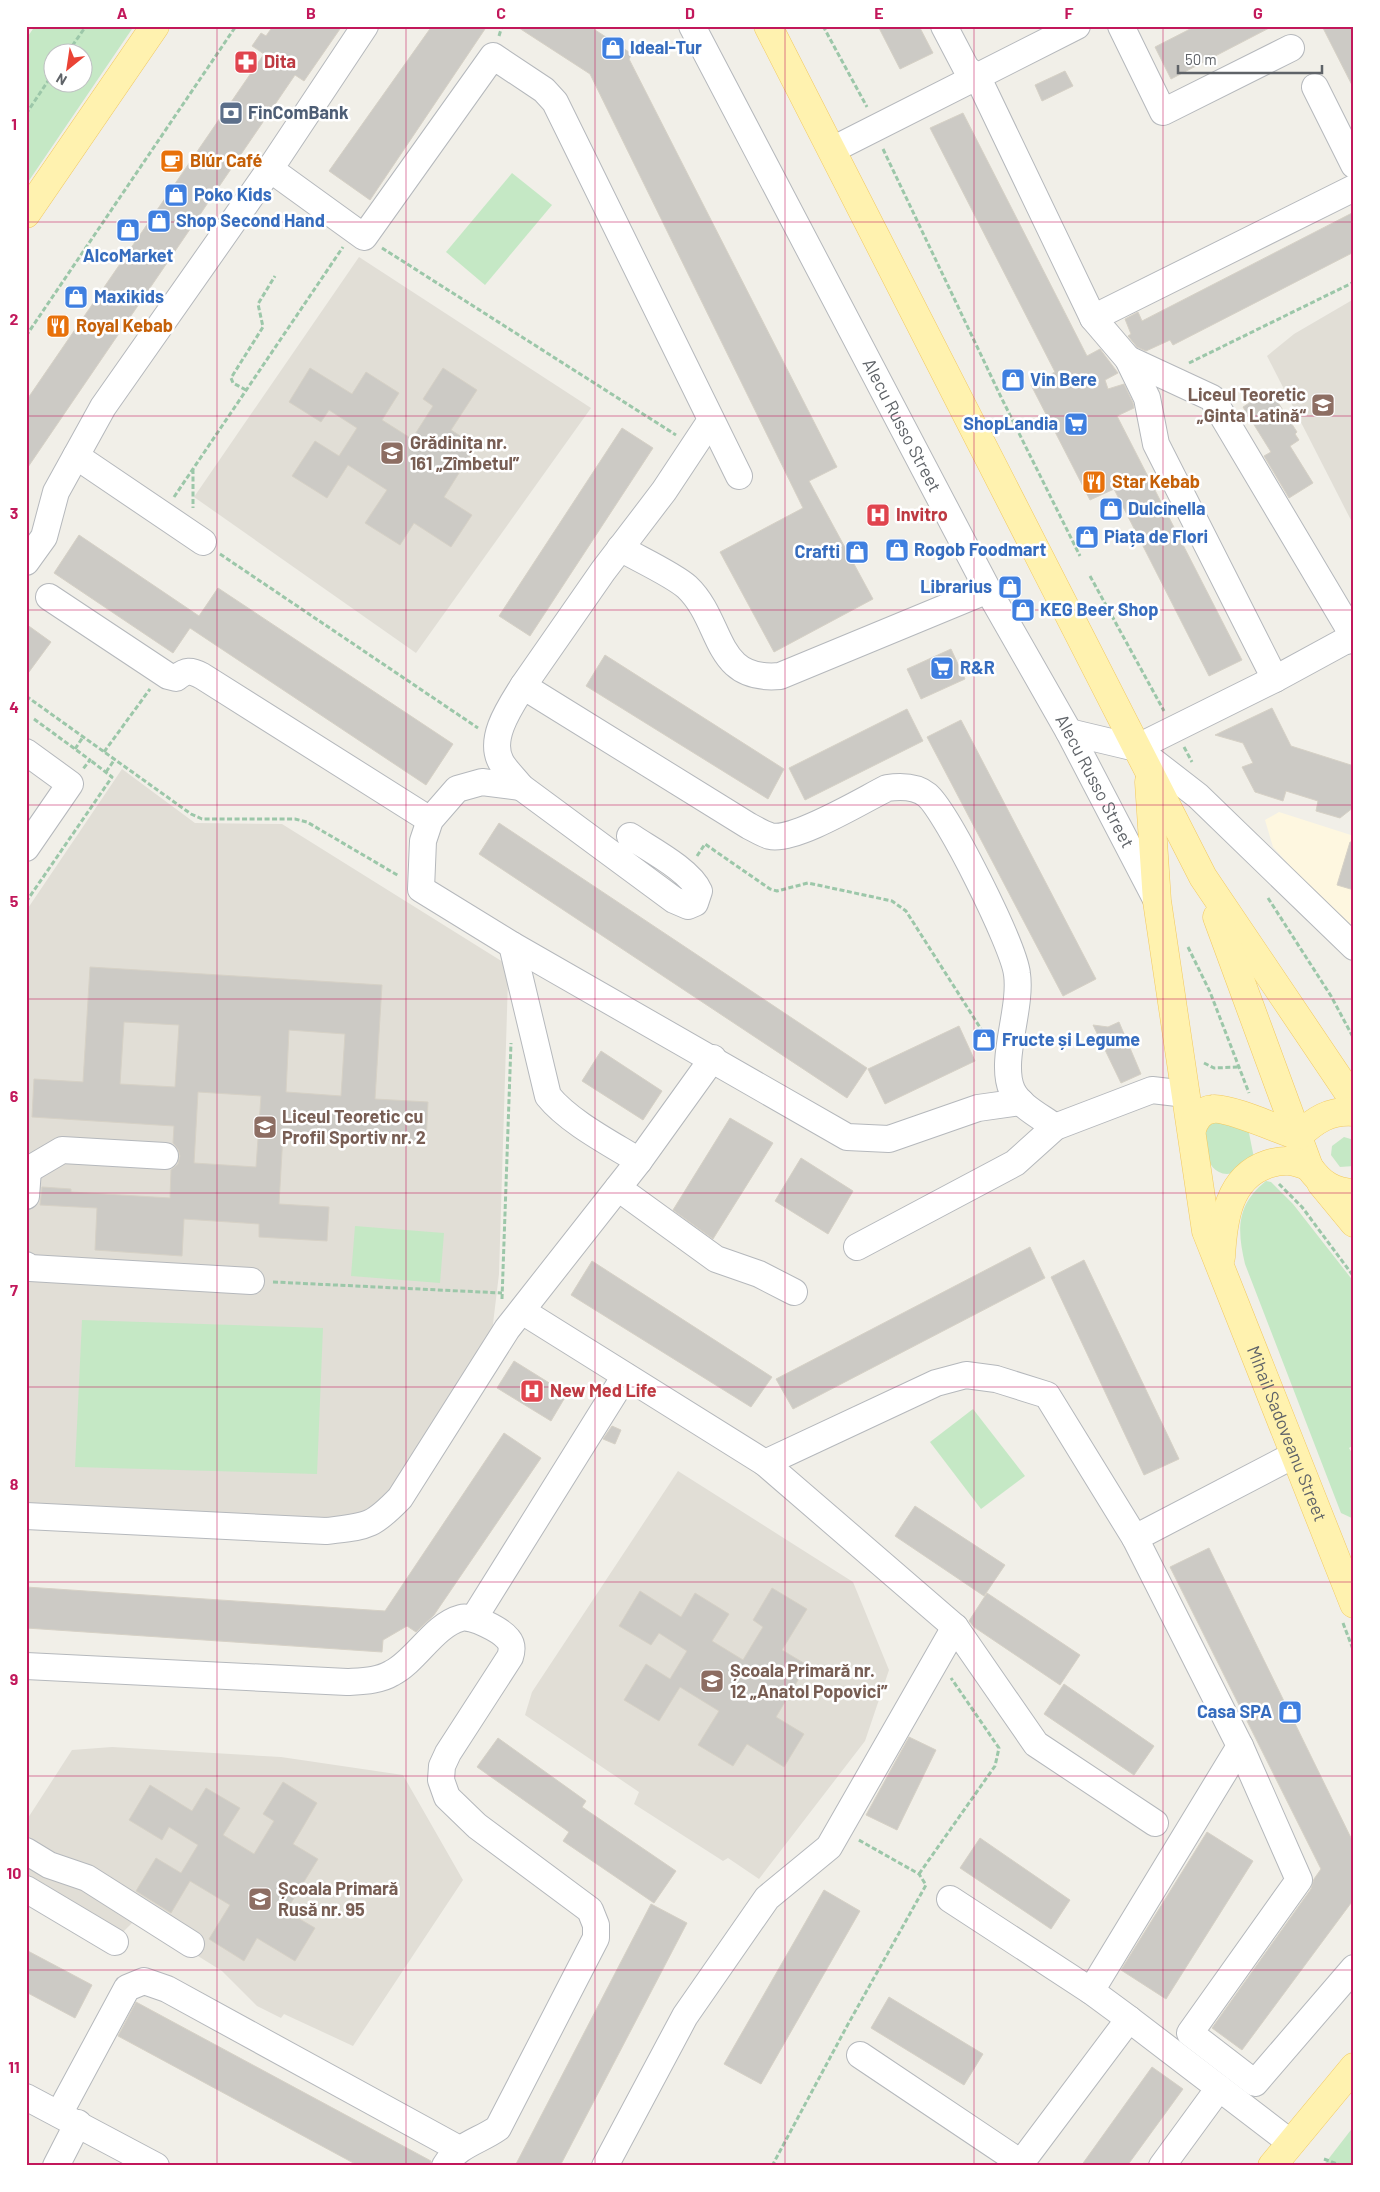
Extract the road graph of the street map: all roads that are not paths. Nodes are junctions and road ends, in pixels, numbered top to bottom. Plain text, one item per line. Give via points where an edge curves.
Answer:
1 (155, 26) edge
2 (365, 26) edge
3 (692, 26) edge
4 (768, 26) edge
5 (944, 26) edge
6 (1077, 26) edge
7 (1121, 26) edge
8 (1291, 48) dead end
9 (978, 78) junction
10 (1315, 87) dead end
11 (832, 150) junction
12 (1354, 165) edge
13 (270, 169) junction
14 (1354, 188) edge
15 (26, 214) edge
16 (1093, 318) junction
17 (1128, 359) junction
18 (711, 420) junction
19 (76, 456) junction
20 (739, 476) dead end
21 (198, 539) road end
22 (620, 548) junction
23 (26, 562) edge
24 (988, 590) junction
25 (49, 597) dead end
26 (1354, 638) edge
27 (1275, 679) junction
28 (523, 686) junction
29 (1069, 732) junction
30 (1136, 748) junction
31 (26, 752) edge
32 (1149, 773) junction
33 (521, 787) junction
34 (430, 820) junction
35 (630, 836) dead end
36 (26, 848) edge
37 (1203, 877) junction
38 (1157, 901) junction
39 (512, 945) junction
40 (1354, 947) edge
41 (713, 1058) junction
42 (1186, 1094) junction
43 (1354, 1101) edge
44 (1021, 1102) junction
45 (1219, 1109) junction
46 (1354, 1112) edge
47 (1055, 1127) junction
48 (1192, 1129) junction
49 (1298, 1136) junction
50 (165, 1156) dead end
51 (1197, 1156) junction
52 (639, 1161) junction
53 (27, 1169) edge
54 (1313, 1173) junction
55 (1242, 1180) junction
56 (618, 1188) junction
57 (1354, 1193) edge
58 (26, 1196) edge
59 (1354, 1223) edge
60 (857, 1247) dead end
61 (1220, 1264) junction
62 (26, 1265) edge
63 (251, 1281) road end
64 (794, 1292) dead end
65 (515, 1320) junction
66 (625, 1376) junction
67 (1294, 1454) junction
68 (765, 1463) junction
69 (26, 1516) edge
70 (1135, 1538) junction
71 (1354, 1604) edge
72 (474, 1618) junction
73 (955, 1627) junction
74 (26, 1666) edge
75 (1240, 1746) junction
76 (1155, 1823) dead end
77 (26, 1851) edge
78 (26, 1890) edge
79 (950, 1899) dead end
80 (115, 1942) dead end
81 (191, 1944) dead end
82 (1354, 1968) edge
83 (1091, 1991) junction
84 (1129, 2019) junction
85 (860, 2055) dead end
86 (1354, 2067) edge
87 (1219, 2088) junction
88 (26, 2097) edge
89 (68, 2119) junction
90 (1291, 2143) junction
91 (452, 2157) edge
92 (1020, 2164) edge
93 (56, 2166) edge
94 (156, 2166) edge
95 (605, 2166) edge
96 (1162, 2166) edge
97 (1272, 2166) edge

1 - 15 main road
2 - 13 street
3 - 24 street, Alecu Russo Street
4 - 11 main road
5 - 9 street via 966,68
6 - 9 street
7 - 8 street via 1163,112
9 - 11 street
9 - 16 street
10 - 12 street
11 - 30 main road
13 - 18 street via 359,234 493,56 544,90 555,102
13 - 19 street via 103,407
14 - 16 street
16 - 17 street
17 - 26 street via 1212,398
17 - 27 street via 1147,398 1156,444
18 - 20 street
18 - 22 street
19 - 21 street
19 - 23 street via 56,492 44,537
22 - 24 street via 687,587 730,661 747,673 766,677 780,676
22 - 28 street
24 - 29 street, Alecu Russo Street
25 - 34 street via 172,678 186,671 202,676
26 - 27 street
27 - 30 street
28 - 33 street via 502,727 496,748 501,763
28 - 44 street via 770,836 788,836 804,830 887,788 900,786 926,795 945,820 1011,949 1017,973 1018,1010 1009,1066 1012,1091
29 - 30 street
29 - 38 street, Alecu Russo Street
30 - 32 main road
30 - 40 street via 1198,796
31 - 36 street via 70,784
32 - 37 main road
32 - 38 main road, Mihail Sadoveanu Street
33 - 34 street via 482,782 457,789
33 - 35 street via 674,900 688,906 695,903 699,891 696,885
34 - 39 street via 423,841 421,889
37 - 43 main road
37 - 49 main road
38 - 42 main road, Mihail Sadoveanu Street
39 - 41 street
39 - 52 street via 548,1096 568,1116
41 - 44 street via 847,1137 889,1139 978,1108
41 - 52 street
42 - 45 main road
42 - 47 street via 1152,1090
42 - 48 main road, Mihail Sadoveanu Street
44 - 47 street
45 - 48 main road via 1198,1116
45 - 49 main road
46 - 49 main road via 1324,1115
47 - 60 street via 1015,1163
48 - 51 main road, Mihail Sadoveanu Street
49 - 54 main road
50 - 53 street via 62,1150
51 - 55 main road via 1204,1170 1218,1182
51 - 61 main road, Mihail Sadoveanu Street via 1206,1231
52 - 56 street
53 - 58 street
54 - 55 main road, Mihail Sadoveanu Street via 1295,1161 1281,1160 1262,1166
54 - 57 main road, Mihail Sadoveanu Street via 1340,1192
54 - 59 main road
55 - 61 main road, Mihail Sadoveanu Street via 1223,1226
56 - 64 street via 716,1259 759,1274
56 - 65 street
61 - 67 main road, Mihail Sadoveanu Street
62 - 63 street via 30,1268
65 - 66 street
65 - 69 street via 400,1498 368,1526 326,1531
66 - 68 street
66 - 72 street
67 - 70 street
67 - 71 main road, Mihail Sadoveanu Street
68 - 70 street via 936,1383 966,1375 996,1379 1047,1395
68 - 73 street
70 - 75 street
72 - 74 street via 461,1618 450,1624 407,1664 372,1680 347,1682
72 - 91 street via 508,1638 512,1652 442,1766 441,1780 447,1797 477,1826 590,1910 596,1925 596,1938 498,2128
73 - 76 street via 1036,1744
73 - 95 street via 840,1830 819,1857 767,1898 685,2016
75 - 82 street via 1299,1880 1190,2033 1255,2083
75 - 83 street
77 - 81 street via 49,1865 87,1878
78 - 80 street
79 - 83 street
83 - 84 street
84 - 87 street
84 - 92 street
85 - 92 street
86 - 90 main road
87 - 90 street
87 - 96 street
88 - 89 street
89 - 91 street via 127,1988 144,1981 166,1988
89 - 93 street
89 - 94 street
90 - 97 main road

